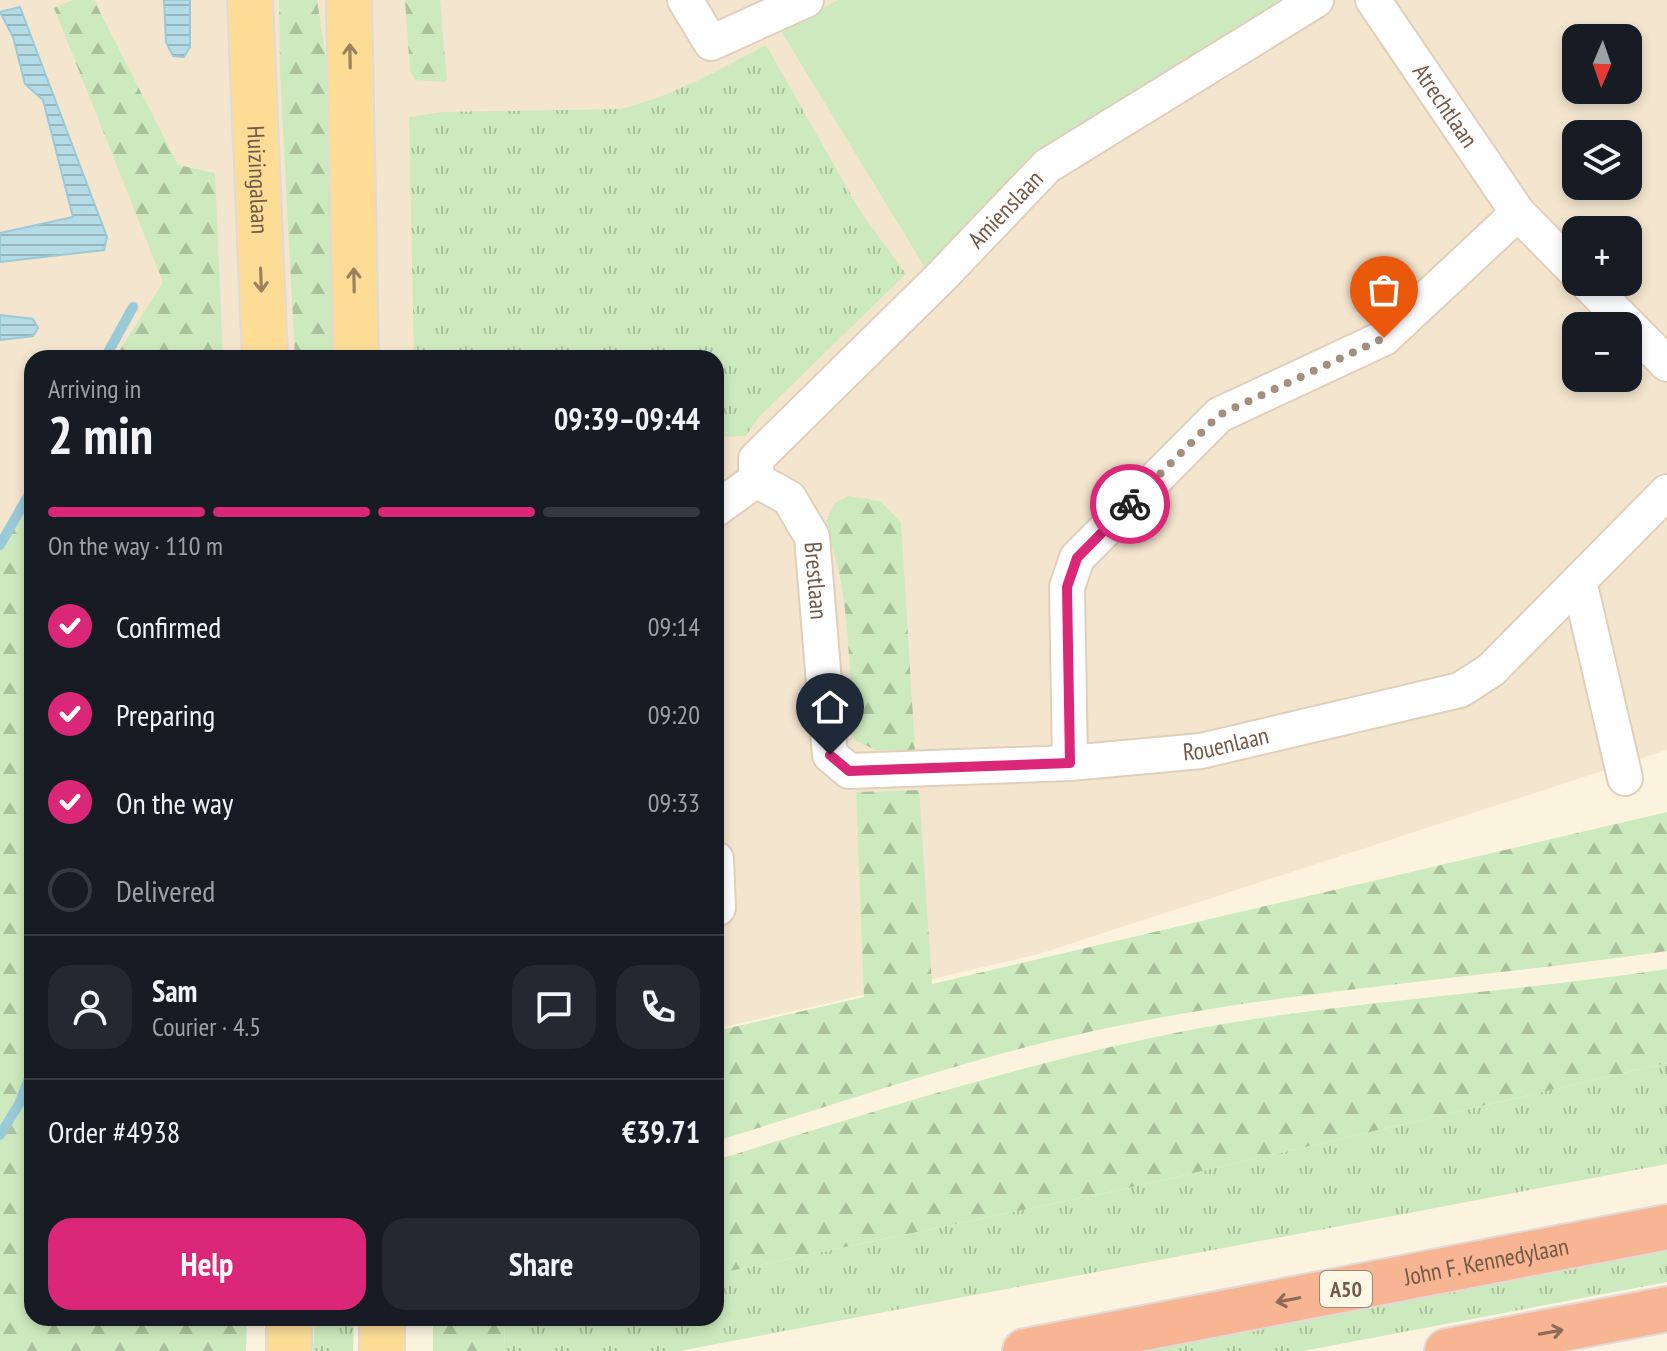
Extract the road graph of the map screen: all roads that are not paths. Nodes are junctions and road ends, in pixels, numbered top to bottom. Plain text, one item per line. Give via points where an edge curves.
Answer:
1 (250, 0) edge
2 (349, 0) edge
3 (685, 0) edge
4 (806, 0) edge
5 (1316, 0) edge
6 (1373, 0) edge
7 (1518, 213) junction
8 (1562, 258) edge
9 (1600, 296) edge
10 (265, 350) edge
11 (356, 350) edge
12 (1667, 364) edge
13 (756, 480) junction
14 (1667, 492) edge
15 (724, 503) edge
16 (1579, 581) junction
17 (830, 755) joint
18 (1070, 763) junction
19 (1625, 778) dead end
20 (1667, 1227) edge
21 (1667, 1309) edge
22 (289, 1326) edge
23 (382, 1326) edge
24 (289, 1351) edge
25 (382, 1351) edge
26 (1025, 1351) edge
27 (1447, 1351) edge

1 -> 10 main road, Huizingalaan
11 -> 2 main road
3 - 4 street via 711,43
5 - 13 street, Amienslaan via 1047,166 756,459
6 - 7 street, Atrechtlaan
7 - 8 street, Atrechtlaan
7 - 18 street via 1384,338 1219,415 1077,558 1067,587
9 - 12 street
13 - 15 street
13 - 17 street, Brestlaan via 789,498 812,537
14 - 16 street, Rouenlaan
16 - 18 street, Rouenlaan via 1491,670 1460,690 1201,751
16 - 19 street
17 - 18 street, Rouenlaan via 849,771
20 -> 26 highway, John F. Kennedylaan / A50
27 -> 21 highway
22 - 24 main road
23 - 25 main road

